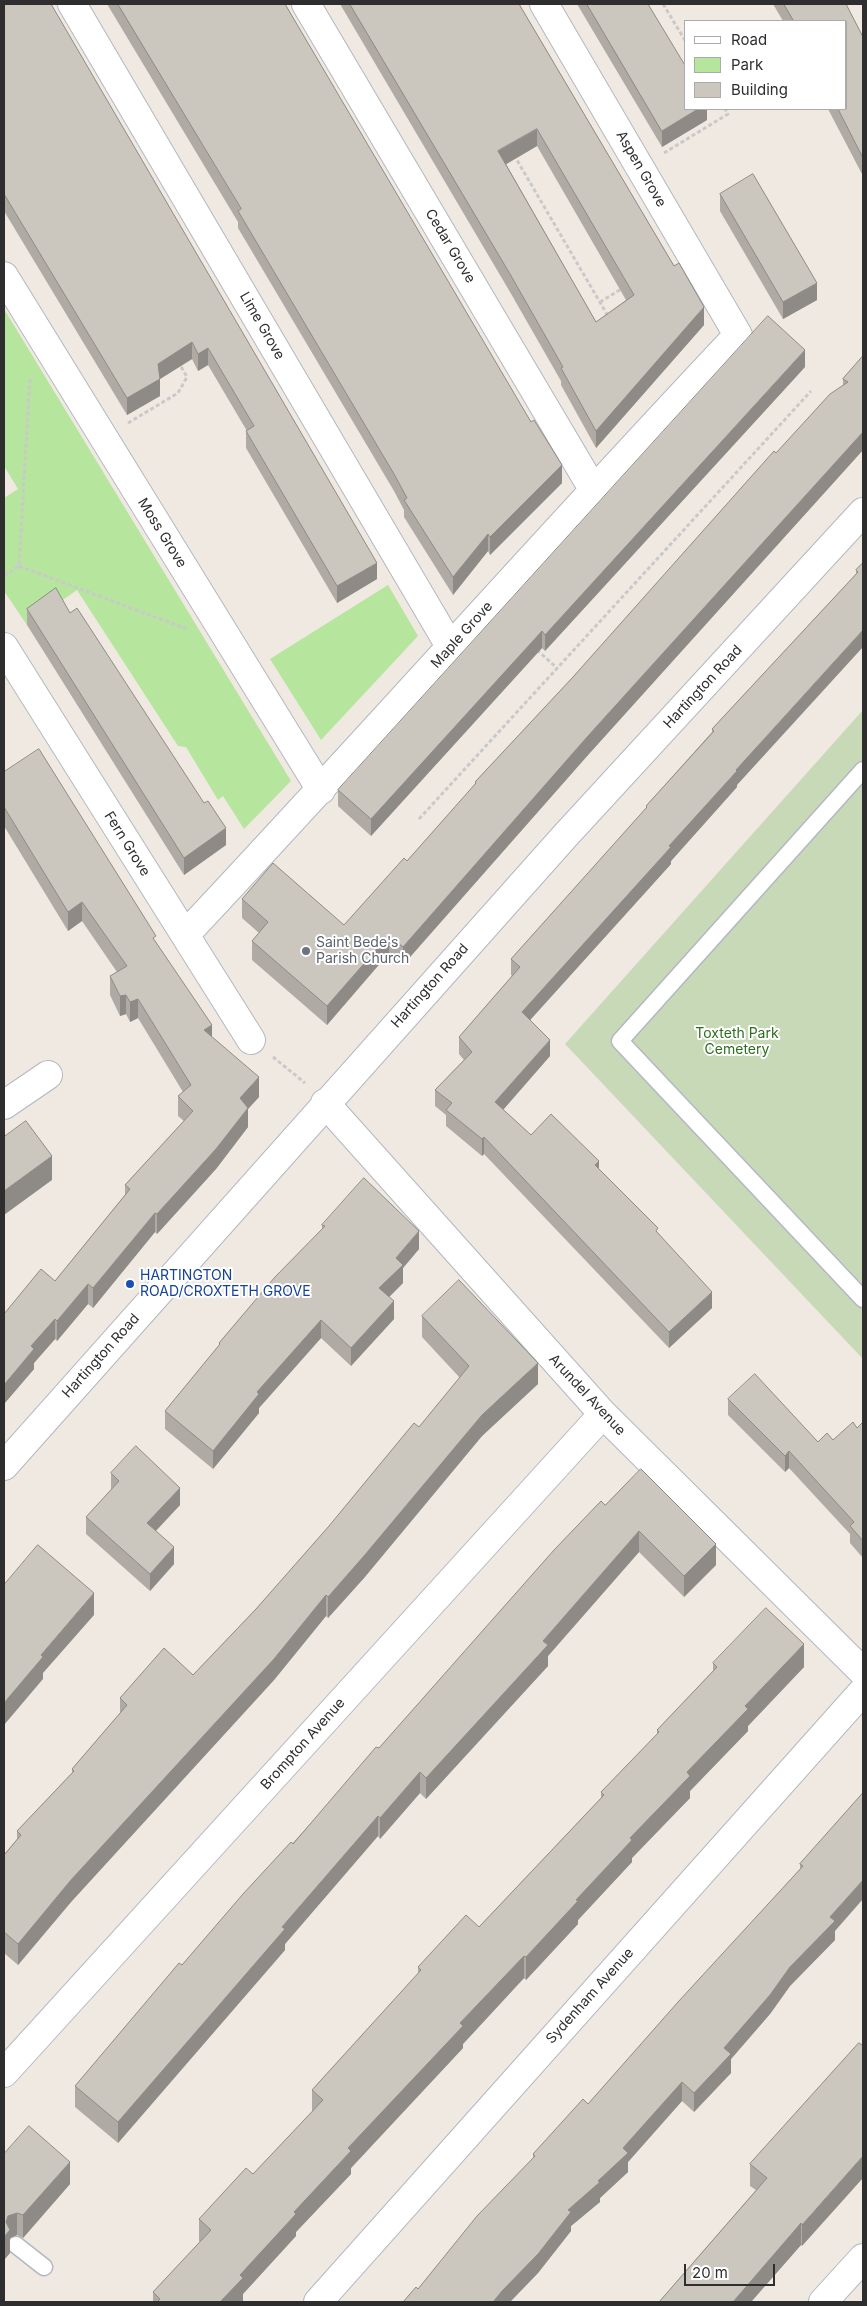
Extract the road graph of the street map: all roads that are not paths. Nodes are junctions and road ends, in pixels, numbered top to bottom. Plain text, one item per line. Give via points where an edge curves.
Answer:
1 (72, 4) edge
2 (306, 4) edge
3 (544, 4) edge
4 (4, 276) edge
5 (738, 335) joint
6 (593, 489) junction
7 (863, 512) edge
8 (4, 647) edge
9 (451, 648) junction
10 (863, 770) edge
11 (321, 790) junction
12 (185, 935) junction
13 (251, 1040) road end
14 (48, 1075) dead end
15 (325, 1103) junction
16 (4, 1105) edge
17 (863, 1299) edge
18 (603, 1414) junction
19 (4, 1466) edge
20 (863, 1672) edge
21 (863, 1691) edge
22 (4, 2073) edge
23 (16, 2245) dead end
24 (863, 2258) edge
25 (44, 2267) dead end
26 (318, 2302) edge
27 (823, 2302) edge

1 - 9 street, Lime Grove
2 - 6 street, Cedar Grove
3 - 5 street, Aspen Grove
4 - 11 street, Moss Grove
5 - 6 street, Maple Grove
6 - 9 street, Maple Grove
7 - 15 street, Hartington Road
8 - 12 street, Fern Grove
9 - 11 street, Maple Grove
10 - 17 lane via 620,1041
11 - 12 street, Maple Grove
12 - 13 street, Fern Grove
14 - 16 street
15 - 18 street, Arundel Avenue
15 - 19 street, Hartington Road
18 - 20 street, Arundel Avenue
18 - 22 street, Brompton Avenue
21 - 26 street, Sydenham Avenue
23 - 25 lane
24 - 27 street

